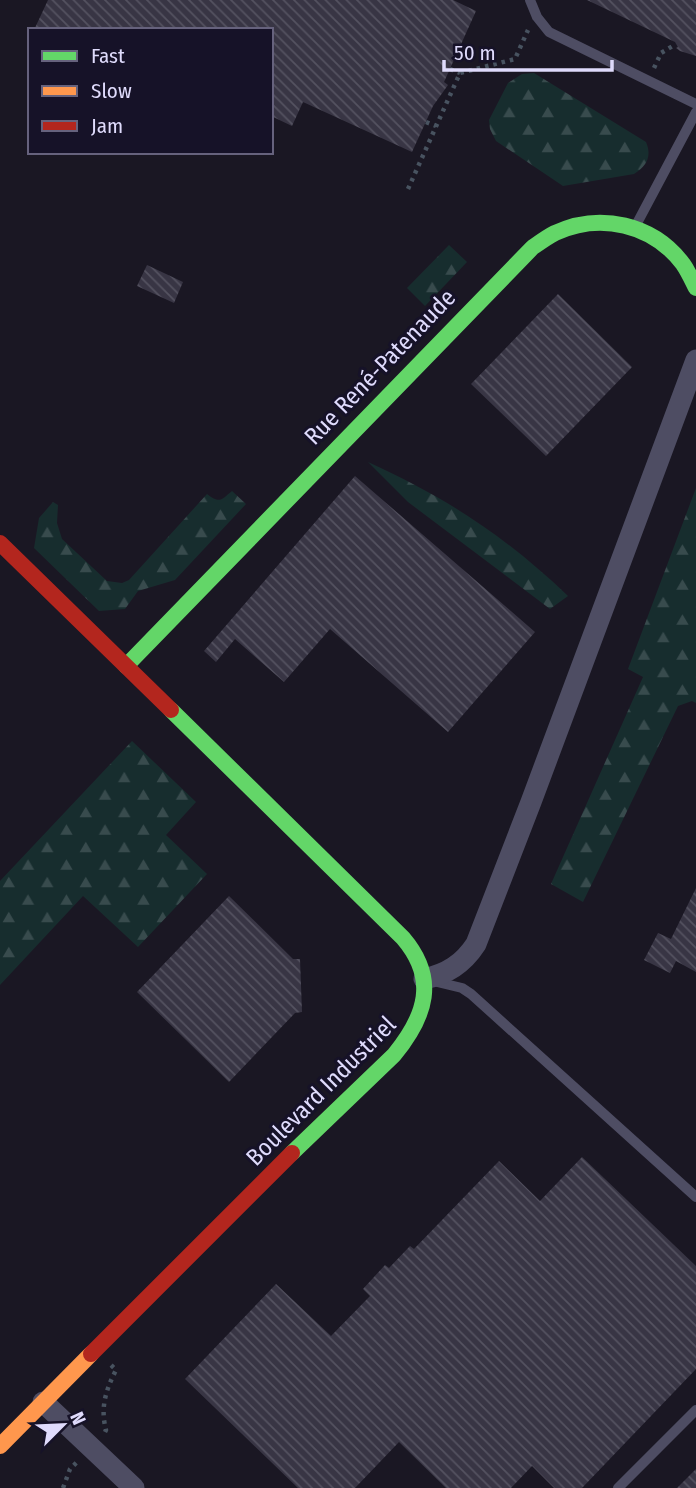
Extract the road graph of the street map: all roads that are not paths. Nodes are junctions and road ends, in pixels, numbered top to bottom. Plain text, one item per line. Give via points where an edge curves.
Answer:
1 (530, 0) edge
2 (696, 104) edge
3 (696, 112) edge
4 (635, 227) junction
5 (696, 288) edge
6 (696, 359) edge
7 (0, 543) edge
8 (126, 666) junction
9 (424, 979) junction
10 (696, 1197) edge
11 (43, 1402) junction
12 (696, 1410) edge
13 (0, 1446) edge
14 (134, 1488) edge
15 (618, 1488) edge

1 - 2 lane via 549,32
3 - 4 lane
4 - 5 street, Rue René-Patenaude via 667,246
4 - 8 street, Rue René-Patenaude via 602,221 580,223 532,248
6 - 9 street via 476,944 459,964
7 - 8 street, Boulevard Industriel
8 - 9 street, Boulevard Industriel via 407,943
9 - 10 lane via 471,994
9 - 11 street, Boulevard Industriel via 419,1020 394,1055
11 - 13 street, Boulevard Industriel
11 - 14 street
12 - 15 lane

